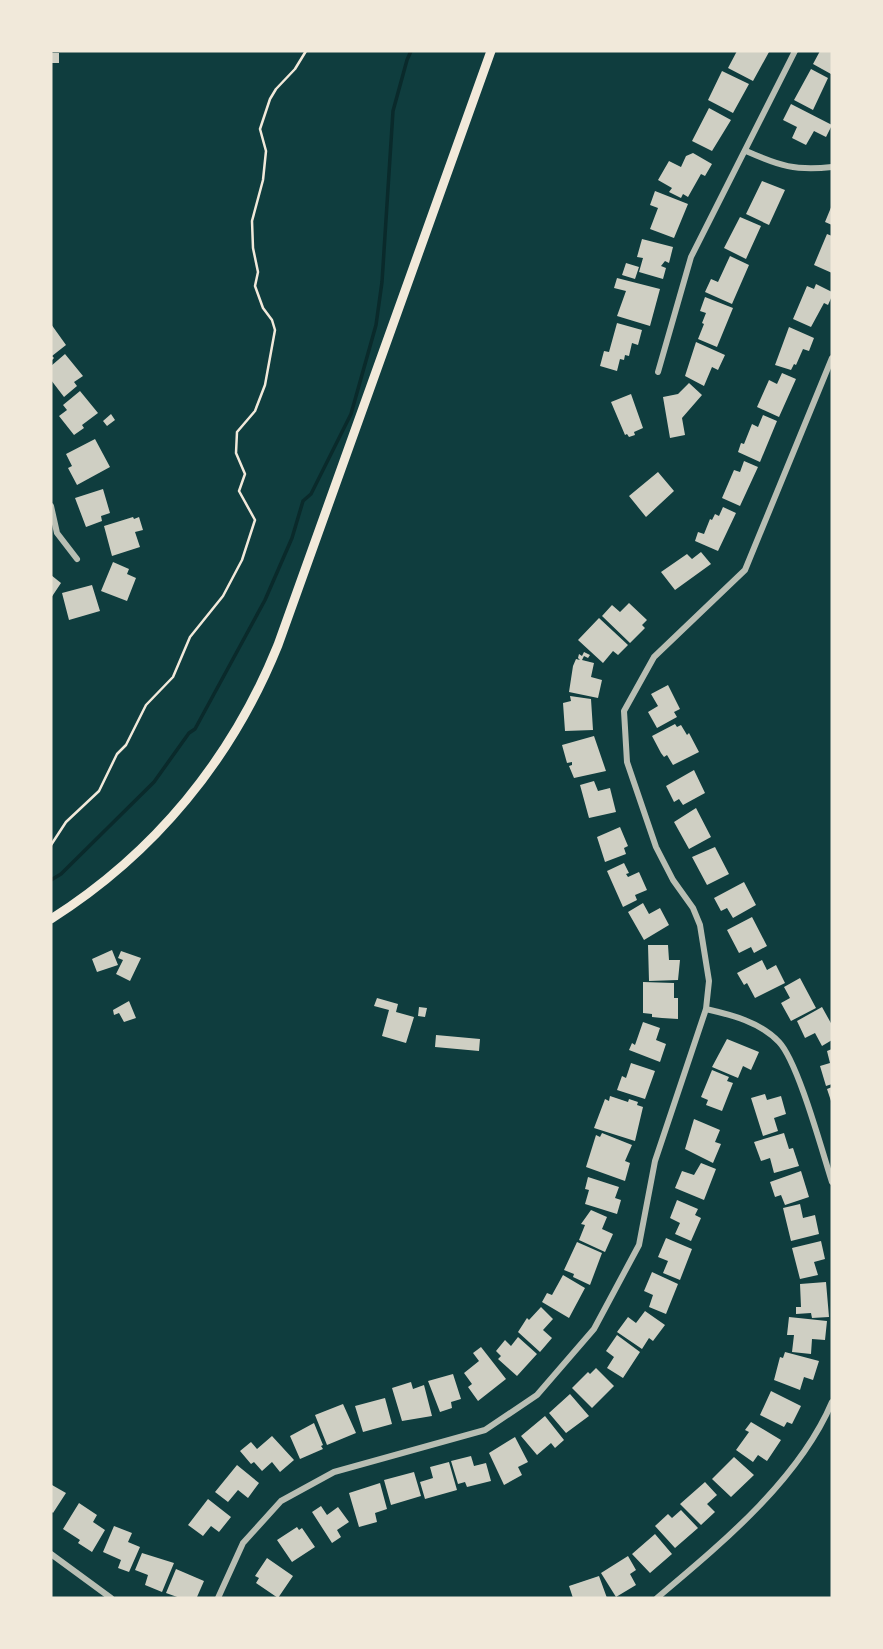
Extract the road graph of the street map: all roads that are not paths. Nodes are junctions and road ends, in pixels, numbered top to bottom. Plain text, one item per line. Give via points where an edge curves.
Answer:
1 (491, 51) edge
2 (795, 51) edge
3 (746, 152) junction
4 (832, 167) edge
5 (832, 358) edge
6 (658, 372) dead end
7 (51, 506) edge
8 (77, 559) dead end
9 (51, 919) edge
10 (706, 1009) junction
11 (832, 1182) edge
12 (832, 1402) edge
13 (51, 1554) edge
14 (111, 1598) edge
15 (218, 1598) edge
16 (657, 1598) edge

1 - 9 main road via 278,645 254,699 210,771 160,831 107,879
2 - 3 street
3 - 4 street via 780,166
3 - 6 street via 691,257
5 - 10 street via 745,570 654,657 624,711 626,762 656,847 700,925 708,972
7 - 8 street via 57,533
10 - 11 street via 761,1027 780,1042 793,1065
10 - 15 street via 655,1161 639,1245 594,1329 537,1395 485,1430 334,1472 281,1502 243,1543
12 - 16 street via 816,1436 778,1486
13 - 14 street

